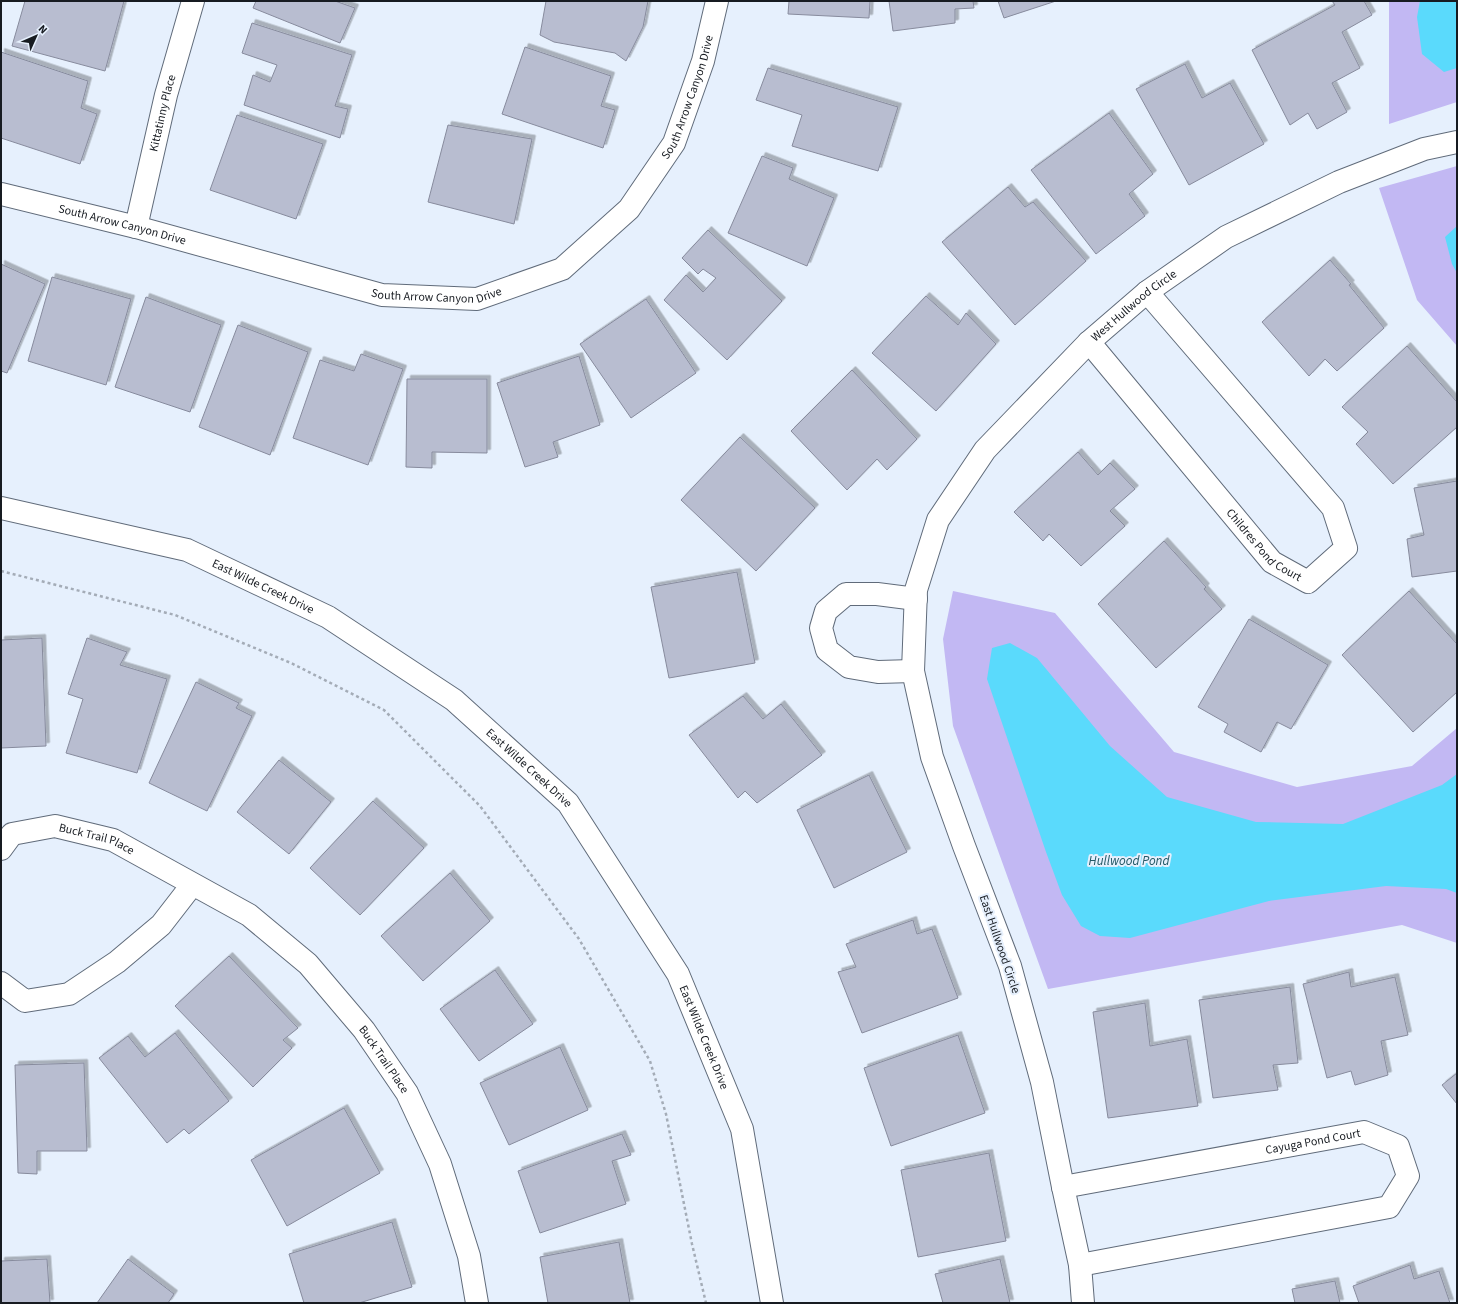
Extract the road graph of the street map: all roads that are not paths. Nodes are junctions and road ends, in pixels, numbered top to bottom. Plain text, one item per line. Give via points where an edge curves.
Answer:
1 (192, 1) edge
2 (717, 1) edge
3 (1457, 142) edge
4 (1, 194) edge
5 (136, 227) junction
6 (1147, 292) junction
7 (1089, 342) junction
8 (1, 508) edge
9 (916, 594) junction
10 (913, 671) junction
11 (1, 849) edge
12 (192, 885) junction
13 (1, 983) edge
14 (1063, 1187) junction
15 (1080, 1265) junction
16 (477, 1303) edge
17 (772, 1303) edge
18 (1083, 1303) edge

1 - 5 street, Kittatinny Place via 166,95
2 - 5 street, South Arrow Canyon Drive via 703,61 674,143 629,209 562,269 477,299 382,295
3 - 6 street, West Hullwood Circle via 1424,149 1339,182 1226,237
4 - 5 street, South Arrow Canyon Drive
6 - 7 street, West Hullwood Circle
6 - 7 street, Childres Pond Court via 1333,508 1346,548 1308,582 1272,562
7 - 9 street, West Hullwood Circle via 985,450 938,520
8 - 17 street, East Wilde Creek Drive via 188,550 328,617 454,700 568,803 678,974 742,1129
9 - 10 street, East Hullwood Circle
9 - 10 street via 846,594 826,611 821,628 827,650 848,667 878,672
10 - 14 street, East Hullwood Circle via 932,756 1010,966 1042,1082
11 - 12 street, Buck Trail Place via 12,834 55,826 112,840
12 - 13 street via 161,925 118,962 69,994 25,1000
12 - 16 street, Buck Trail Place via 249,915 308,964 368,1036 406,1093 440,1164 469,1256
14 - 15 street, East Hullwood Circle
14 - 15 street, Cayuga Pond Court via 1364,1132 1398,1146 1408,1176 1389,1207
15 - 18 street, East Hullwood Circle

